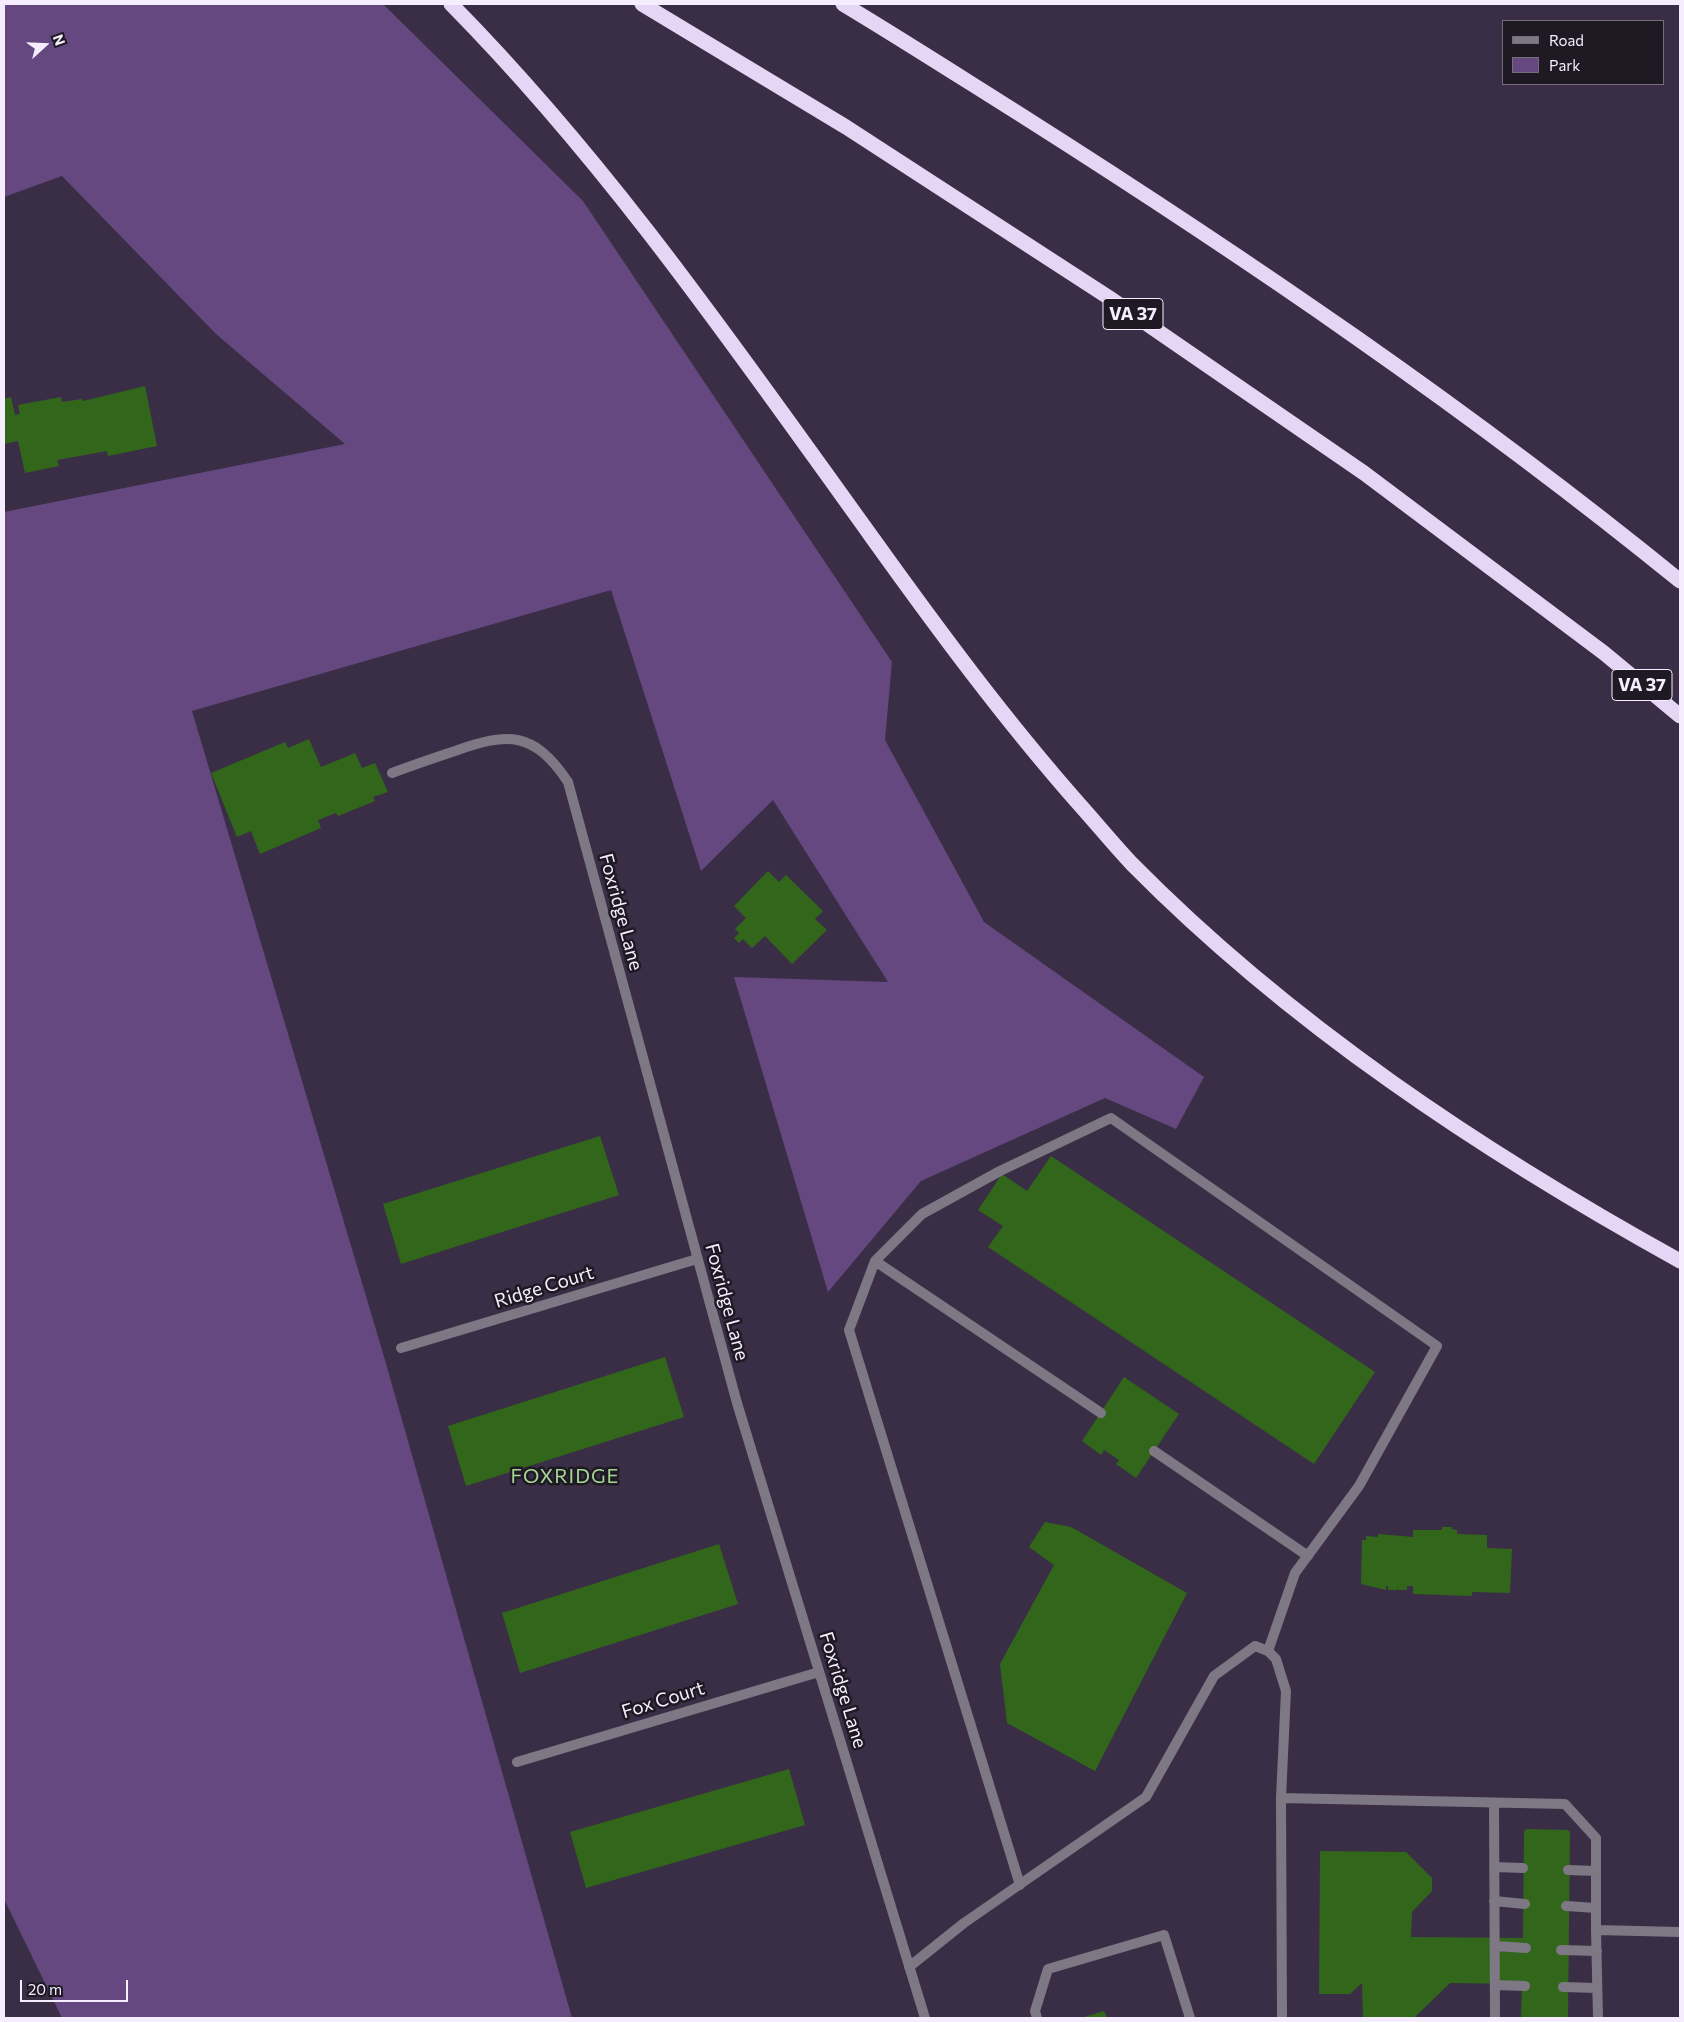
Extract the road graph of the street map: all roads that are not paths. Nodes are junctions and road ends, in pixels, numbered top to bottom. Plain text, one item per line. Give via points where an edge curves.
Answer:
1 (451, 4) edge
2 (642, 4) edge
3 (844, 4) edge
4 (1680, 581) edge
5 (1680, 716) edge
6 (392, 773) dead end
7 (697, 1258) junction
8 (875, 1261) junction
9 (1680, 1261) edge
10 (401, 1348) dead end
11 (1101, 1413) dead end
12 (1154, 1451) dead end
13 (1308, 1556) junction
14 (1268, 1651) junction
15 (819, 1672) junction
16 (517, 1762) dead end
17 (1281, 1798) junction
18 (1494, 1803) junction
19 (1494, 1867) junction
20 (1523, 1868) dead end
21 (1568, 1870) dead end
22 (1596, 1871) junction
23 (1020, 1885) junction
24 (1494, 1901) junction
25 (1525, 1904) dead end
26 (1566, 1906) dead end
27 (1596, 1908) junction
28 (1596, 1930) junction
29 (1680, 1932) edge
30 (1494, 1946) junction
31 (1526, 1948) dead end
32 (1561, 1950) dead end
33 (1597, 1952) junction
34 (909, 1967) junction
35 (1495, 1985) junction
36 (1525, 1986) dead end
37 (1563, 1987) dead end
38 (1597, 1988) junction
39 (925, 2018) edge
40 (1037, 2018) edge
41 (1190, 2018) edge
42 (1282, 2018) edge
43 (1495, 2018) edge
44 (1598, 2018) edge

1 - 9 highway via 507,63 614,187 706,307 971,674 1130,862 1218,946 1402,1090 1502,1156
2 - 5 highway, VA 37 via 846,127 1108,297 1364,473 1604,653
3 - 4 highway via 1123,180 1330,318 1604,519
6 - 7 street, Foxridge Lane via 489,739 515,739 538,748 554,760 568,782
7 - 10 street, Ridge Court
7 - 15 street, Foxridge Lane via 737,1403
8 - 11 street
8 - 13 street via 922,1214 1000,1171 1111,1118 1437,1346 1359,1486
8 - 23 street via 849,1330
12 - 13 street
13 - 14 street via 1295,1573
14 - 17 street via 1276,1659 1286,1692
14 - 23 street via 1255,1646 1214,1676 1146,1797
15 - 16 street, Fox Court
15 - 34 street, Foxridge Lane
17 - 18 street
17 - 42 street
18 - 19 street
18 - 22 street via 1565,1804 1596,1838
19 - 20 street
19 - 24 street
21 - 22 street
22 - 27 street
23 - 34 street via 964,1923
24 - 25 street
24 - 30 street
26 - 27 street
27 - 28 street
28 - 29 street
28 - 33 street
30 - 31 street
30 - 35 street
32 - 33 street
33 - 38 street
34 - 39 street, Foxridge Lane
35 - 36 street
35 - 43 street
37 - 38 street
38 - 44 street
40 - 41 street via 1035,2011 1048,1970 1164,1935

